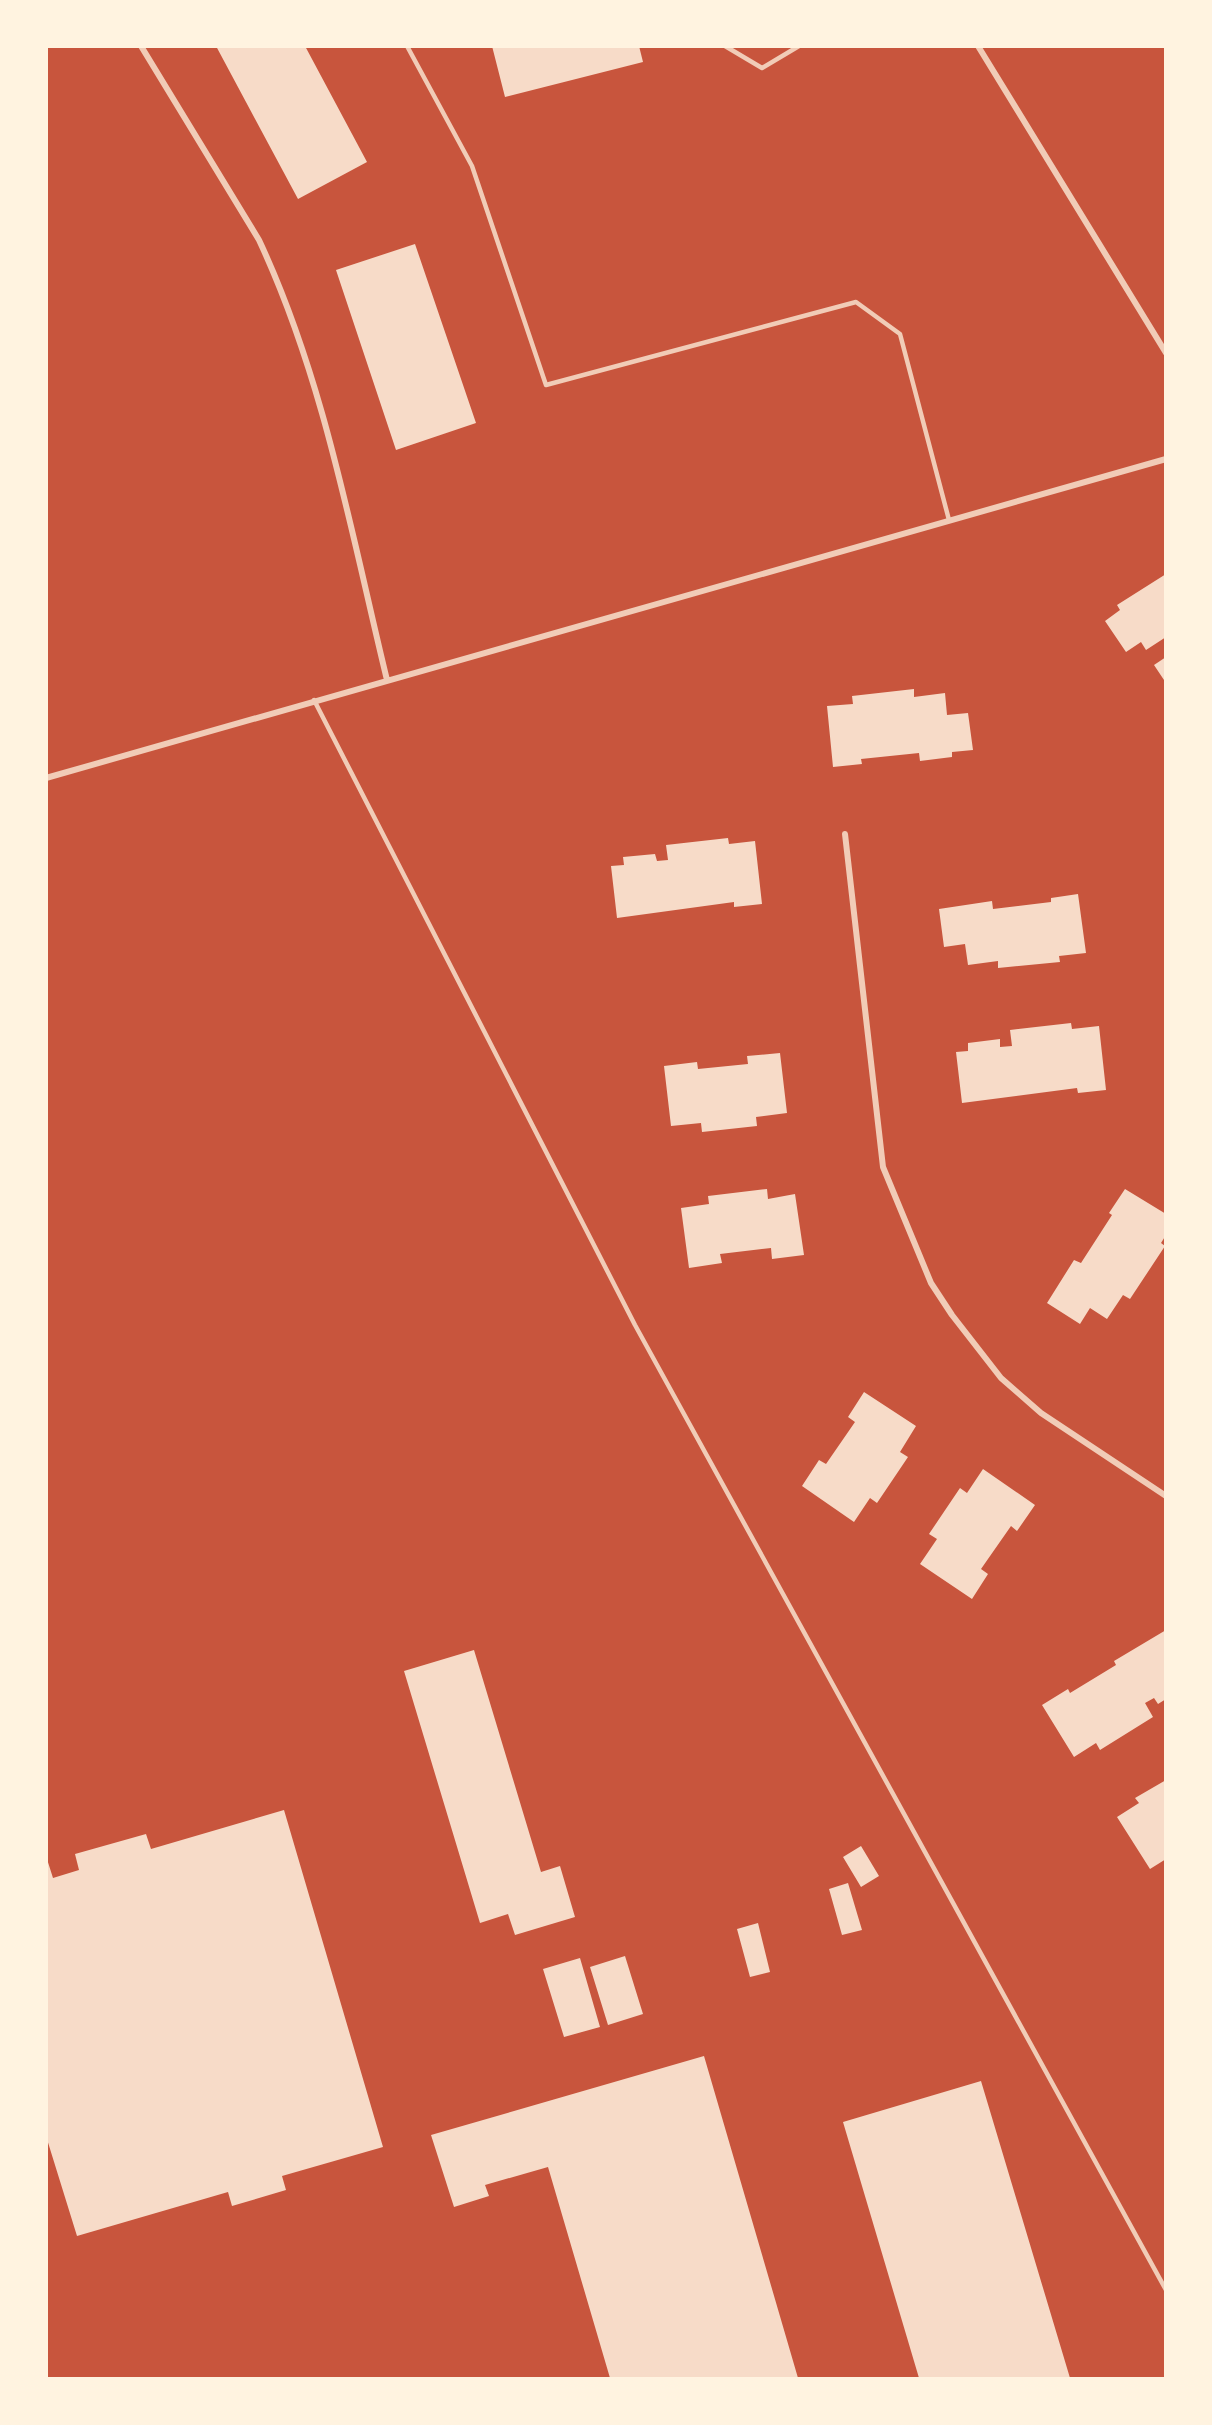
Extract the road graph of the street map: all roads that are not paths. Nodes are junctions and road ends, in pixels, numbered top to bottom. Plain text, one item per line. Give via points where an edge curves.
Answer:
1 (141, 46) edge
2 (407, 46) edge
3 (725, 46) edge
4 (799, 46) edge
5 (978, 46) edge
6 (1166, 353) edge
7 (1166, 459) edge
8 (949, 520) junction
9 (387, 680) junction
10 (314, 700) junction
11 (46, 778) edge
12 (845, 834) dead end
13 (1166, 1496) edge
14 (1166, 2290) edge

1 - 9 street via 275,273 316,389
2 - 8 lane via 472,166 546,385 856,302 900,334
3 - 4 lane via 762,68
5 - 6 street
7 - 8 street
8 - 9 street
9 - 10 street
10 - 11 street
10 - 14 lane via 635,1325
12 - 13 street via 883,1167 932,1283 1001,1378 1041,1413

